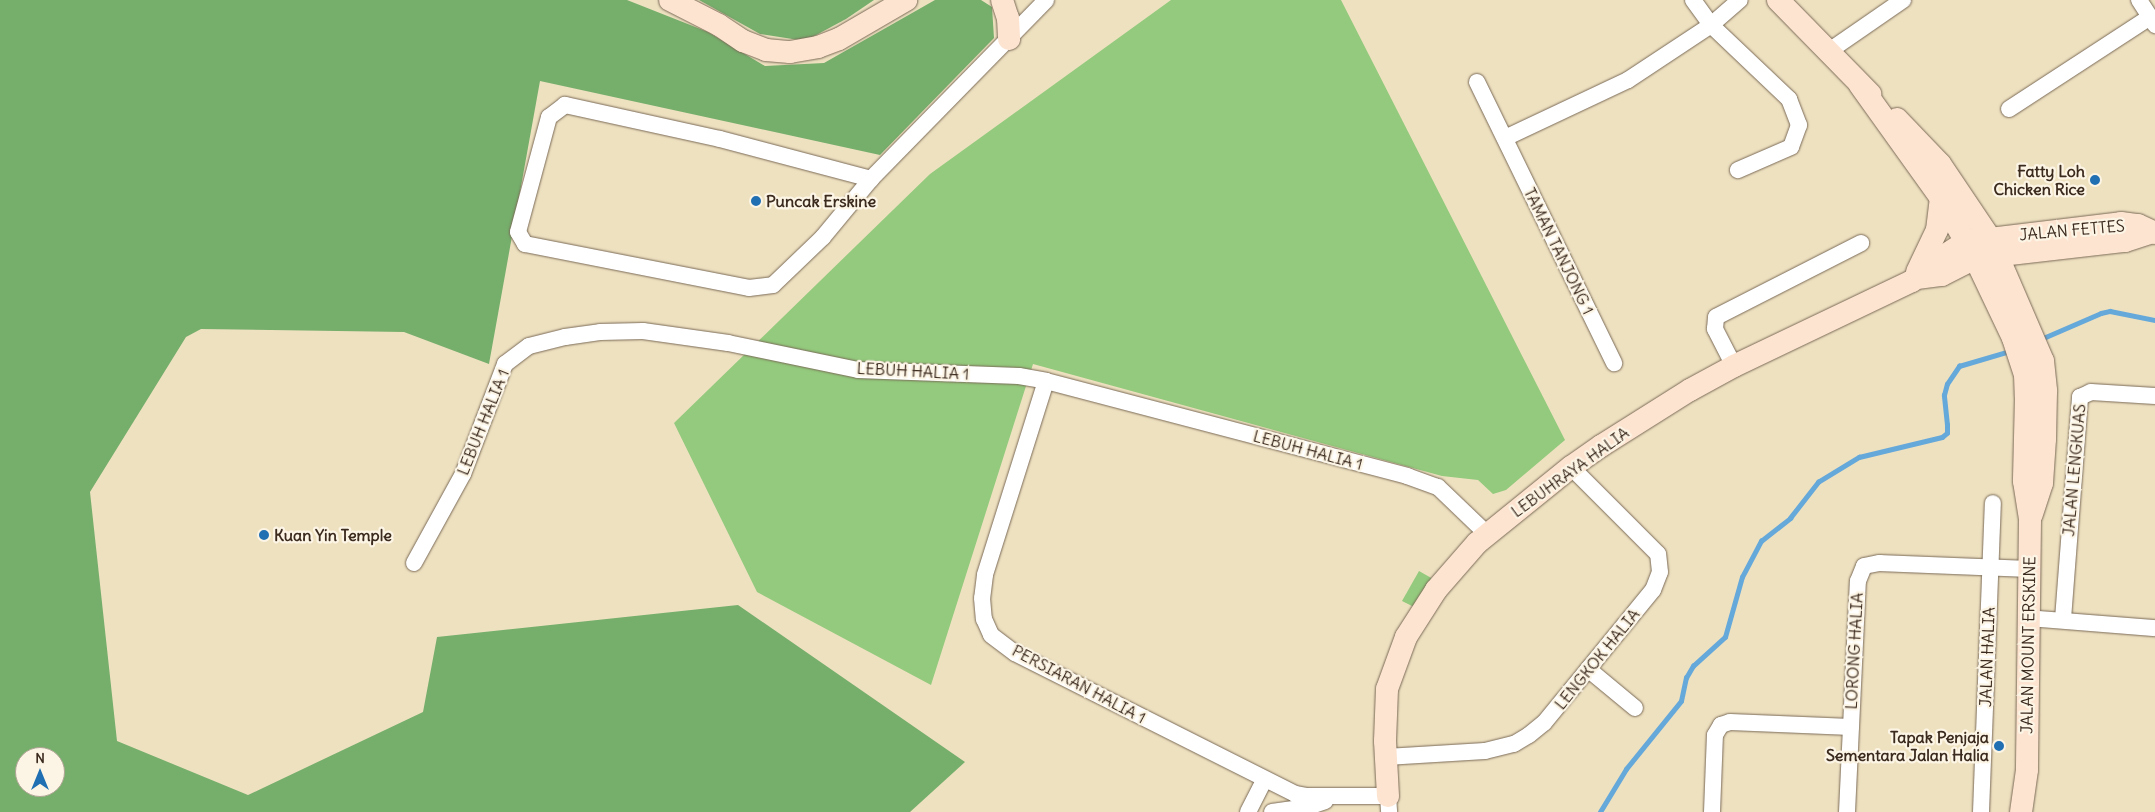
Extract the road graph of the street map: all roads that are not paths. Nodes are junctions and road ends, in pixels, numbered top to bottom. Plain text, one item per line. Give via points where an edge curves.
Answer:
1 (670, 0) edge
2 (906, 0) edge
3 (1002, 0) edge
4 (1694, 0) edge
5 (1740, 0) edge
6 (1778, 0) edge
7 (1903, 0) edge
8 (2139, 0) edge
9 (1042, 3) edge
10 (2152, 21) edge
11 (1711, 25) junction
12 (1009, 39) junction
13 (1829, 51) junction
14 (1477, 82) dead end
15 (1860, 85) junction
16 (2009, 109) dead end
17 (1505, 138) junction
18 (1738, 170) dead end
19 (871, 179) junction
20 (1941, 198) junction
21 (2154, 233) edge
22 (1861, 244) dead end
23 (1993, 246) junction
24 (1970, 250) junction
25 (1914, 280) junction
26 (2025, 343) junction
27 (1614, 363) dead end
28 (1734, 366) junction
29 (1046, 381) junction
30 (2155, 396) edge
31 (1571, 467) junction
32 (1993, 503) dead end
33 (1487, 534) junction
34 (414, 563) dead end
35 (1990, 568) junction
36 (2028, 570) junction
37 (2027, 618) junction
38 (2062, 619) junction
39 (2155, 628) edge
40 (1588, 669) junction
41 (1635, 708) dead end
42 (1851, 727) junction
43 (1386, 757) junction
44 (2027, 770) junction
45 (1264, 780) junction
46 (1339, 796) junction
47 (1389, 804) edge
48 (1248, 812) edge
49 (1272, 812) edge
50 (1712, 812) edge
51 (1847, 812) edge
52 (1981, 812) edge
53 (2021, 812) edge
54 (2036, 812) edge

1 - 2 main road via 743,41 766,50 790,52 839,39
3 - 12 main road via 1008,18
4 - 11 street
5 - 11 street
6 - 13 main road, JALAN MOUNT ERSKINE
7 - 13 street
8 - 10 street
9 - 12 street
10 - 16 street
11 - 17 street via 1628,80
11 - 18 street via 1788,99 1799,126 1791,146
12 - 19 street
13 - 15 main road, JALAN MOUNT ERSKINE
14 - 17 street, TAMAN TANJONG 1
15 - 20 main road, JALAN MOUNT ERSKINE
15 - 23 main road, JALAN MOUNT ERSKINE via 1940,164
17 - 27 street, TAMAN TANJONG 1
19 - 19 street via 823,237 773,285 749,288 526,244 518,232 549,117 565,105 720,139
20 - 24 main road, JALAN MOUNT ERSKINE
20 - 25 main road via 1937,230
21 - 23 main road, JALAN FETTES via 2138,225 2121,223
22 - 28 street via 1716,317 1715,329
23 - 24 main road, JALAN FETTES
23 - 26 main road, JALAN MOUNT ERSKINE
24 - 25 main road, LEBUHRAYA HALIA via 1942,275
24 - 26 main road, JALAN MOUNT ERSKINE
25 - 28 main road, LEBUHRAYA HALIA
26 - 36 main road, JALAN MOUNT ERSKINE via 2046,376 2042,483 2030,520
28 - 31 main road, LEBUHRAYA HALIA
29 - 33 street, LEBUH HALIA 1 via 1407,476 1438,487
29 - 34 street, LEBUH HALIA 1 via 1019,376 858,370 728,343 643,331 600,332 528,346 505,364 463,474
29 - 45 street, PERSIARAN HALIA 1 via 985,575 984,619 991,635 1015,653
30 - 38 street, JALAN LENGKUAS via 2091,392 2080,397
31 - 33 main road, LEBUHRAYA HALIA
31 - 40 street, LENGKOK HALIA via 1653,547 1661,563 1653,590
32 - 35 street, JALAN HALIA
33 - 43 main road, LEBUHRAYA HALIA via 1436,590 1406,638 1387,689
35 - 36 street, LORONG HALIA
35 - 42 street, LORONG HALIA via 1880,563 1864,566 1858,581
35 - 52 street, JALAN HALIA
36 - 37 main road, JALAN MOUNT ERSKINE
37 - 38 street
37 - 44 main road, JALAN MOUNT ERSKINE
38 - 39 street
40 - 41 street
40 - 43 street, LENGKOK HALIA via 1544,723 1514,744 1484,752
42 - 50 street via 1730,722 1721,725 1715,736
42 - 51 street, LORONG HALIA
43 - 47 main road, LEBUHRAYA HALIA
44 - 53 main road, JALAN MOUNT ERSKINE
44 - 54 main road, JALAN MOUNT ERSKINE
45 - 46 street, PERSIARAN HALIA 1 via 1294,794
45 - 48 street
46 - 47 street, PERSIARAN HALIA 1
46 - 49 street via 1308,807

